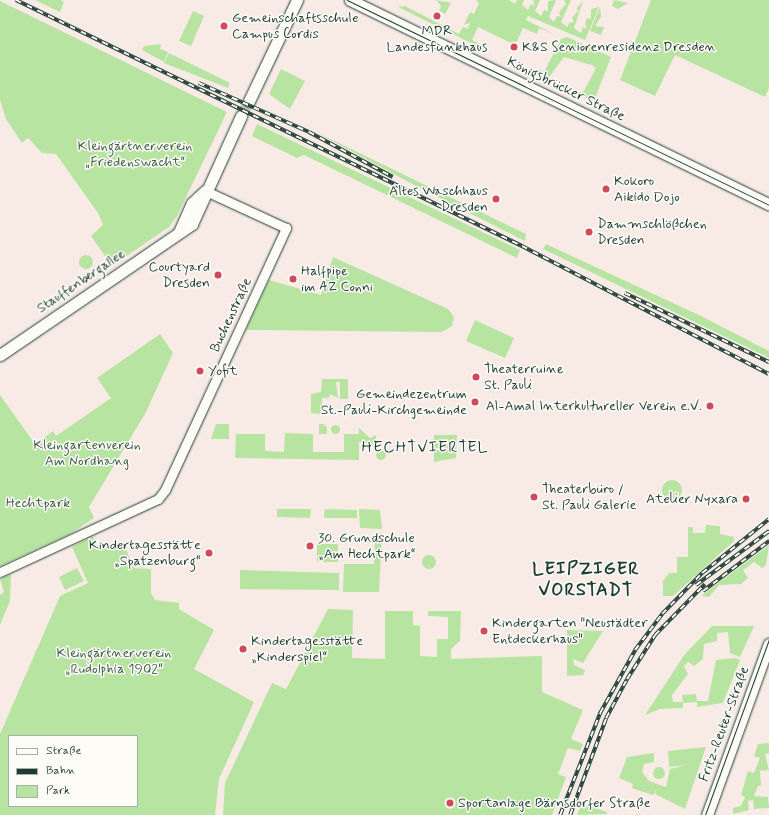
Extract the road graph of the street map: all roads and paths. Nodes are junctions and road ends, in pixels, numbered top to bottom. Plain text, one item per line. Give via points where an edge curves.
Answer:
1 (297, 0) edge
2 (350, 0) edge
3 (248, 101) tunnel mouth
4 (241, 116) tunnel mouth
5 (206, 191) junction
6 (769, 204) edge
7 (0, 355) edge
8 (0, 572) edge
9 (769, 644) edge
10 (707, 815) edge

1 - 3 main road
2 - 6 main road, Königsbrücker Straße
4 - 5 main road, Stauffenbergallee
5 - 7 main road, Stauffenbergallee via 192,203 179,232
5 - 8 street, Buchenstraße via 286,228 165,490 158,499
9 - 10 main road, Fritz-Reuter-Straße

